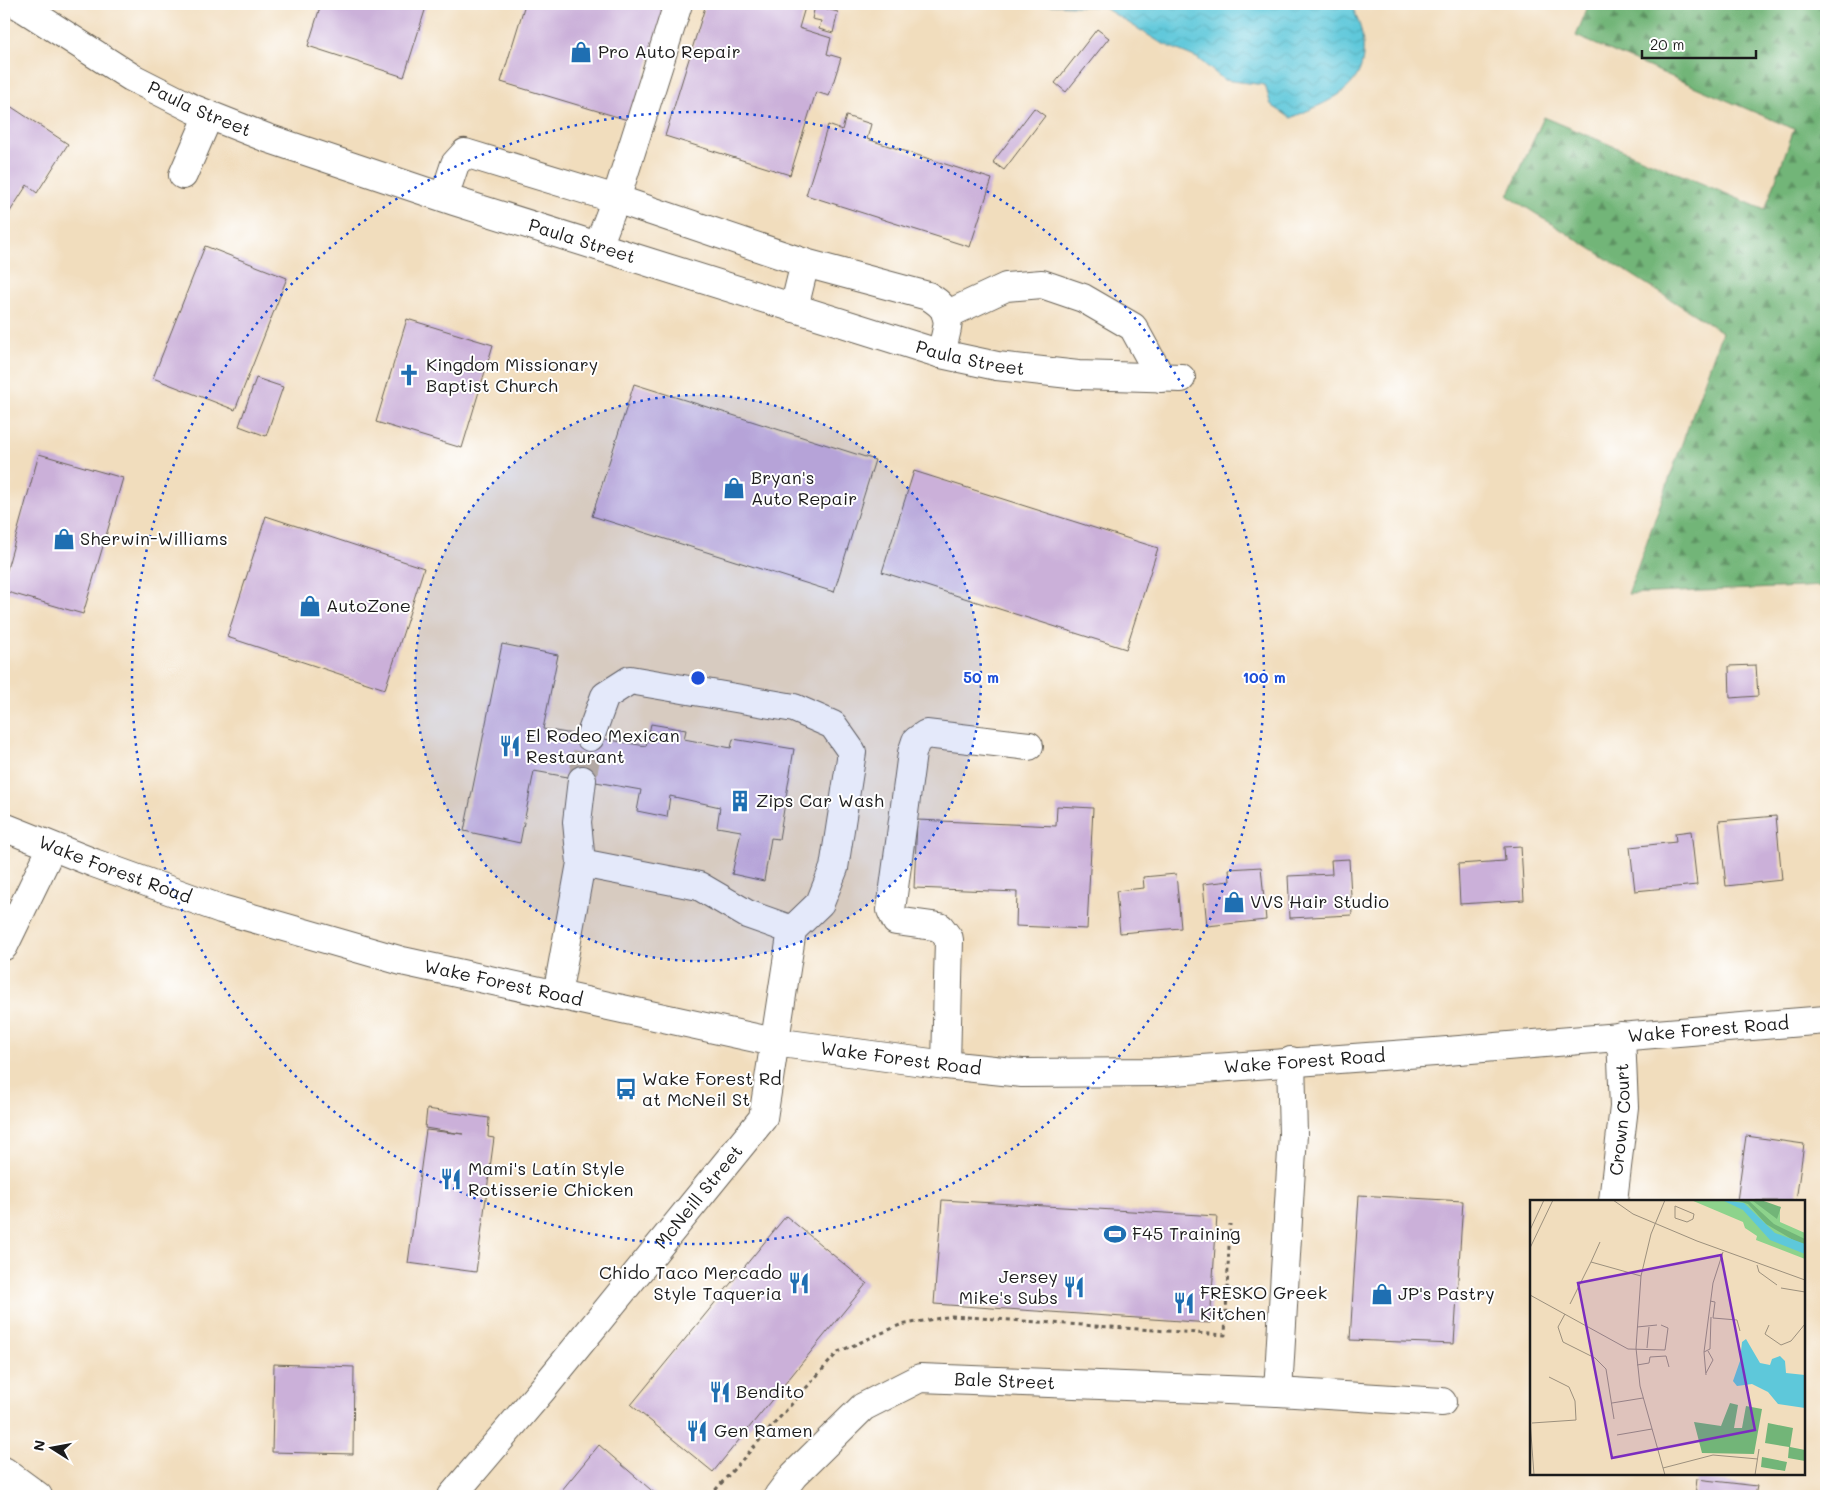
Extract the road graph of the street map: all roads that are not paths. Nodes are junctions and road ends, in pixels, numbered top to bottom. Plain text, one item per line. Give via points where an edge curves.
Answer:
1 (17, 4) edge
2 (678, 4) edge
3 (209, 114) junction
4 (183, 175) dead end
5 (444, 197) junction
6 (616, 199) junction
7 (598, 246) junction
8 (806, 263) junction
9 (794, 308) junction
10 (946, 315) junction
11 (941, 354) junction
12 (590, 737) tunnel mouth
13 (1029, 746) dead end
14 (582, 780) tunnel mouth
15 (4, 827) edge
16 (52, 847) junction
17 (581, 863) junction
18 (792, 930) junction
19 (4, 946) edge
20 (557, 995) junction
21 (1826, 1020) edge
22 (1621, 1036) junction
23 (774, 1042) junction
24 (1291, 1061) junction
25 (946, 1065) junction
26 (1613, 1200) edge
27 (1278, 1392) junction
28 (1442, 1402) dead end
29 (4, 1471) edge
30 (38, 1496) edge
31 (452, 1496) edge
32 (778, 1496) edge

1 - 3 street, Paula Street via 131,78
2 - 6 street
3 - 4 street
3 - 5 street, Paula Street via 267,138
5 - 6 street via 455,164 464,153
5 - 7 street, Paula Street
6 - 7 street
6 - 8 street
7 - 9 street, Paula Street
8 - 9 street
8 - 10 street via 928,296 943,305
9 - 11 street, Paula Street
10 - 11 street via 948,320
10 - 11 street, Paula Street via 1006,287 1042,284 1083,298 1134,326 1171,378 1078,375 997,366
12 - 18 street via 605,696 630,680 794,708 833,725 852,752 834,868 820,903
13 - 25 street via 926,734 916,741 912,753 891,910 896,921 940,927 949,939
14 - 17 street via 577,822
15 - 16 street, Wake Forest Road
16 - 19 street
16 - 20 street, Wake Forest Road via 221,909 289,929 402,961
17 - 18 street via 699,886 747,914
17 - 20 street
18 - 23 street, McNeill Street
20 - 23 street, Wake Forest Road
21 - 22 street, Wake Forest Road
22 - 24 street, Wake Forest Road
22 - 26 street, Crown Court via 1624,1107
23 - 25 street, Wake Forest Road
23 - 31 street, McNeill Street via 763,1118
24 - 25 street, Wake Forest Road via 1091,1074 1022,1073
24 - 27 street via 1293,1134
27 - 28 street, Bale Street
27 - 32 street, Bale Street via 920,1378 863,1407 794,1475
29 - 30 street

